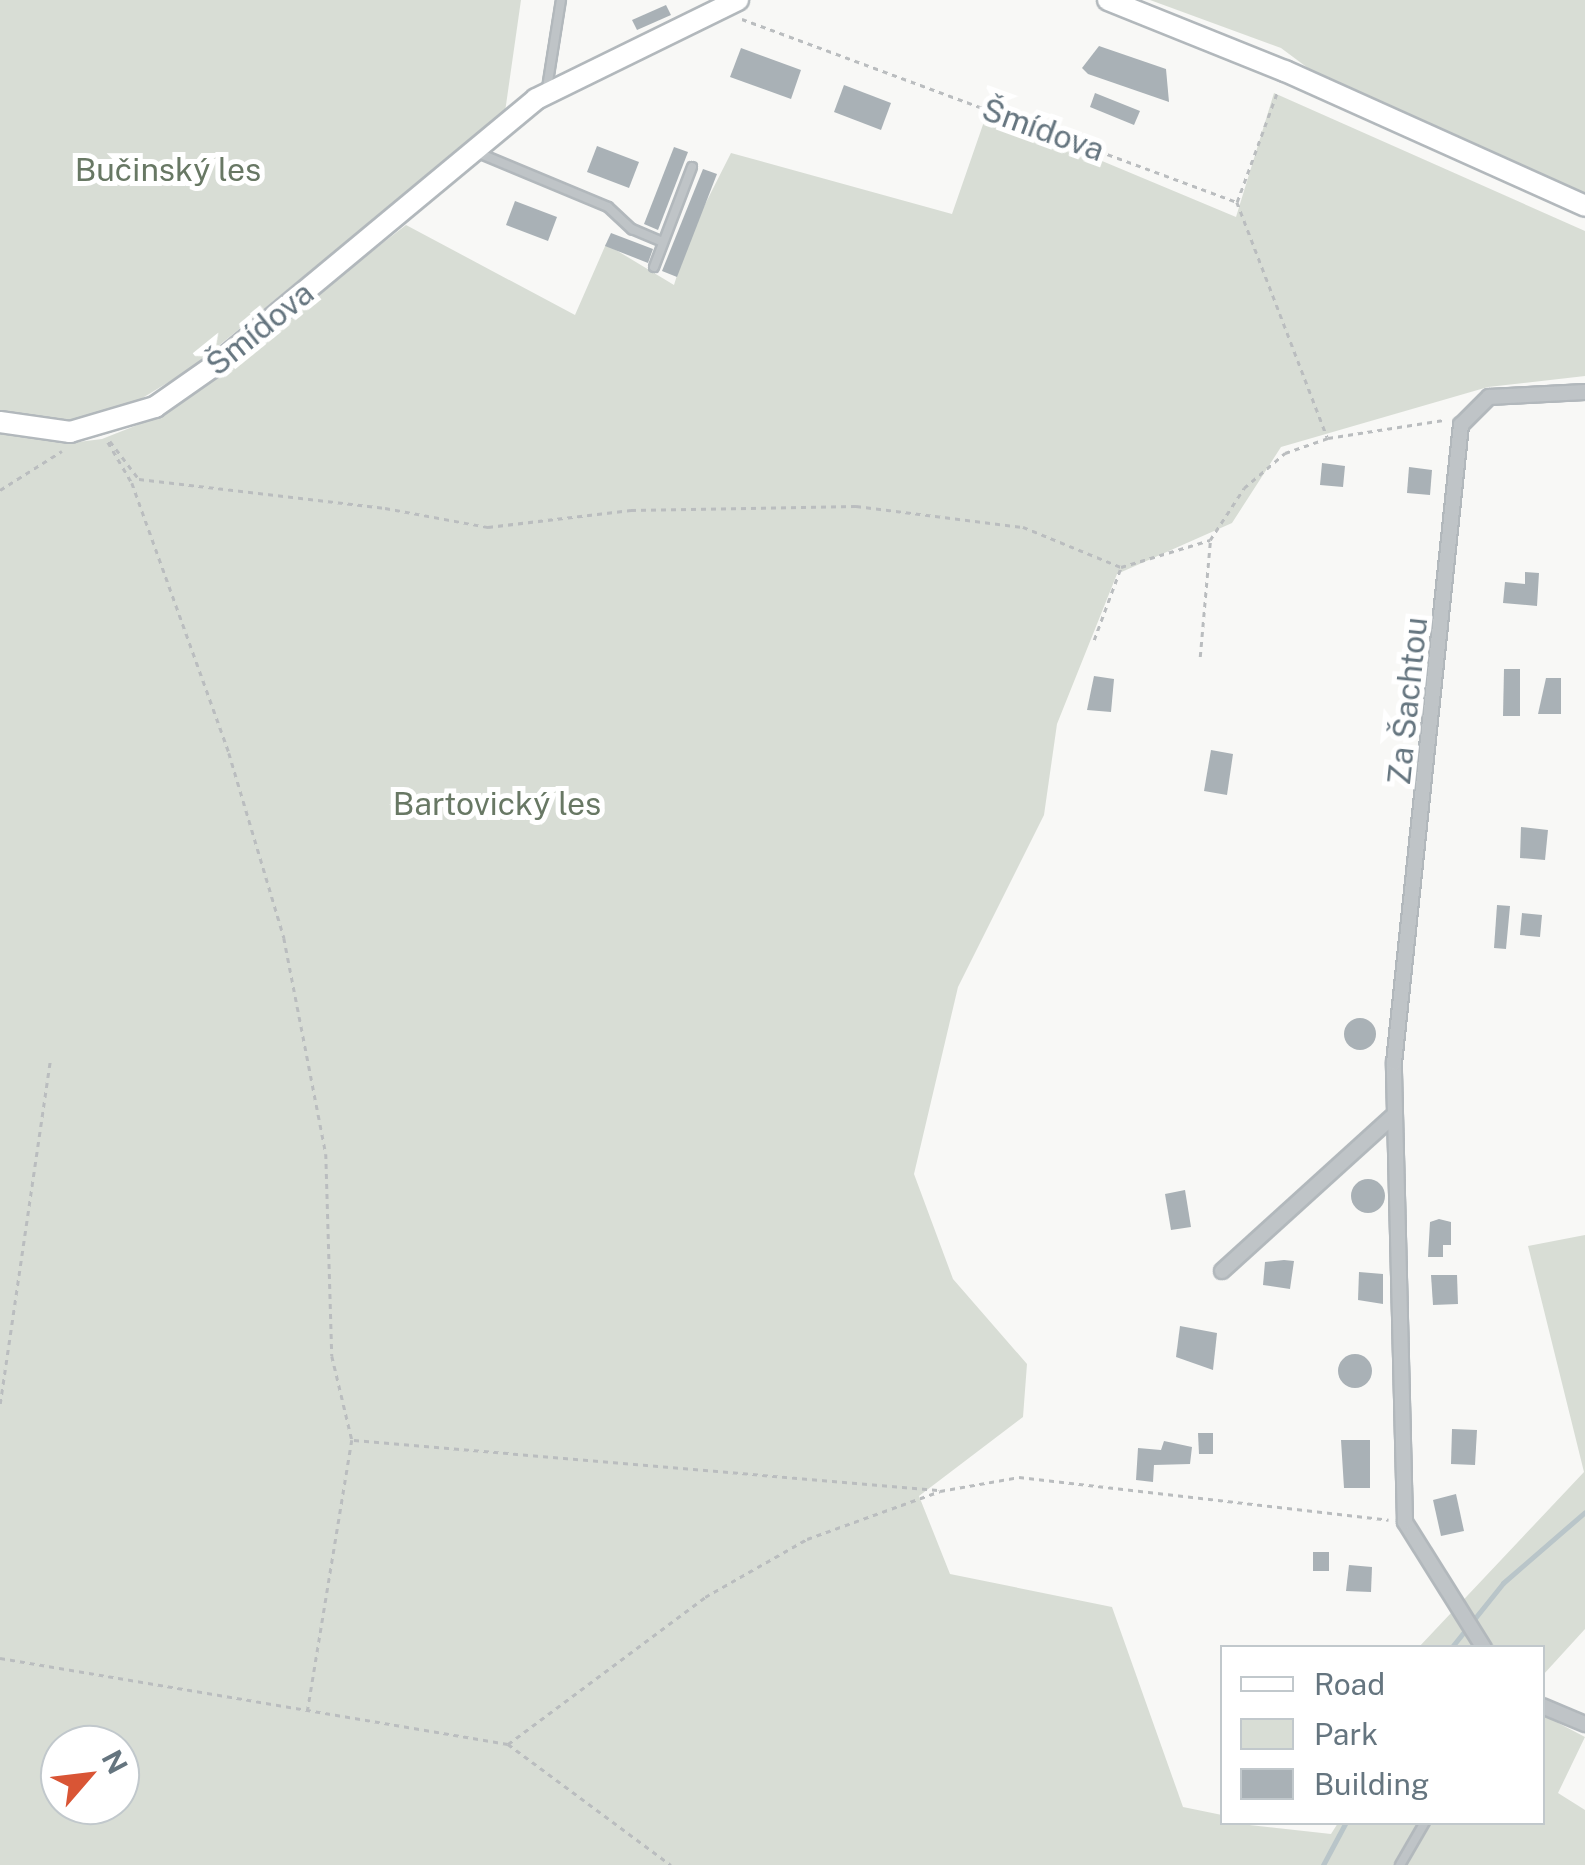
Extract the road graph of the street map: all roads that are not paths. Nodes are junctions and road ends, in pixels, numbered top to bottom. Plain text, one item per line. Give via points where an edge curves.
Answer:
1 (561, 0) edge
2 (738, 0) edge
3 (1108, 0) edge
4 (546, 93) junction
5 (476, 152) junction
6 (692, 167) dead end
7 (1585, 206) edge
8 (662, 242) junction
9 (654, 267) dead end
10 (1585, 392) edge
11 (0, 422) edge
12 (1392, 1117) junction
13 (1222, 1271) dead end
14 (1483, 1645) edge
15 (1545, 1707) edge
16 (1585, 1724) edge
17 (1424, 1825) edge
18 (1400, 1865) edge

1 - 4 lane
2 - 4 street, Šmídova
3 - 7 street
4 - 5 street, Šmídova
5 - 8 lane via 608,207 632,229
5 - 11 street, Šmídova via 198,379 154,406 100,428 44,431
6 - 8 lane
8 - 9 lane
10 - 12 street, Za Šachtou via 1489,397 1462,425
12 - 13 street
12 - 14 street, Za Šachtou via 1405,1522
15 - 16 street
17 - 18 lane

